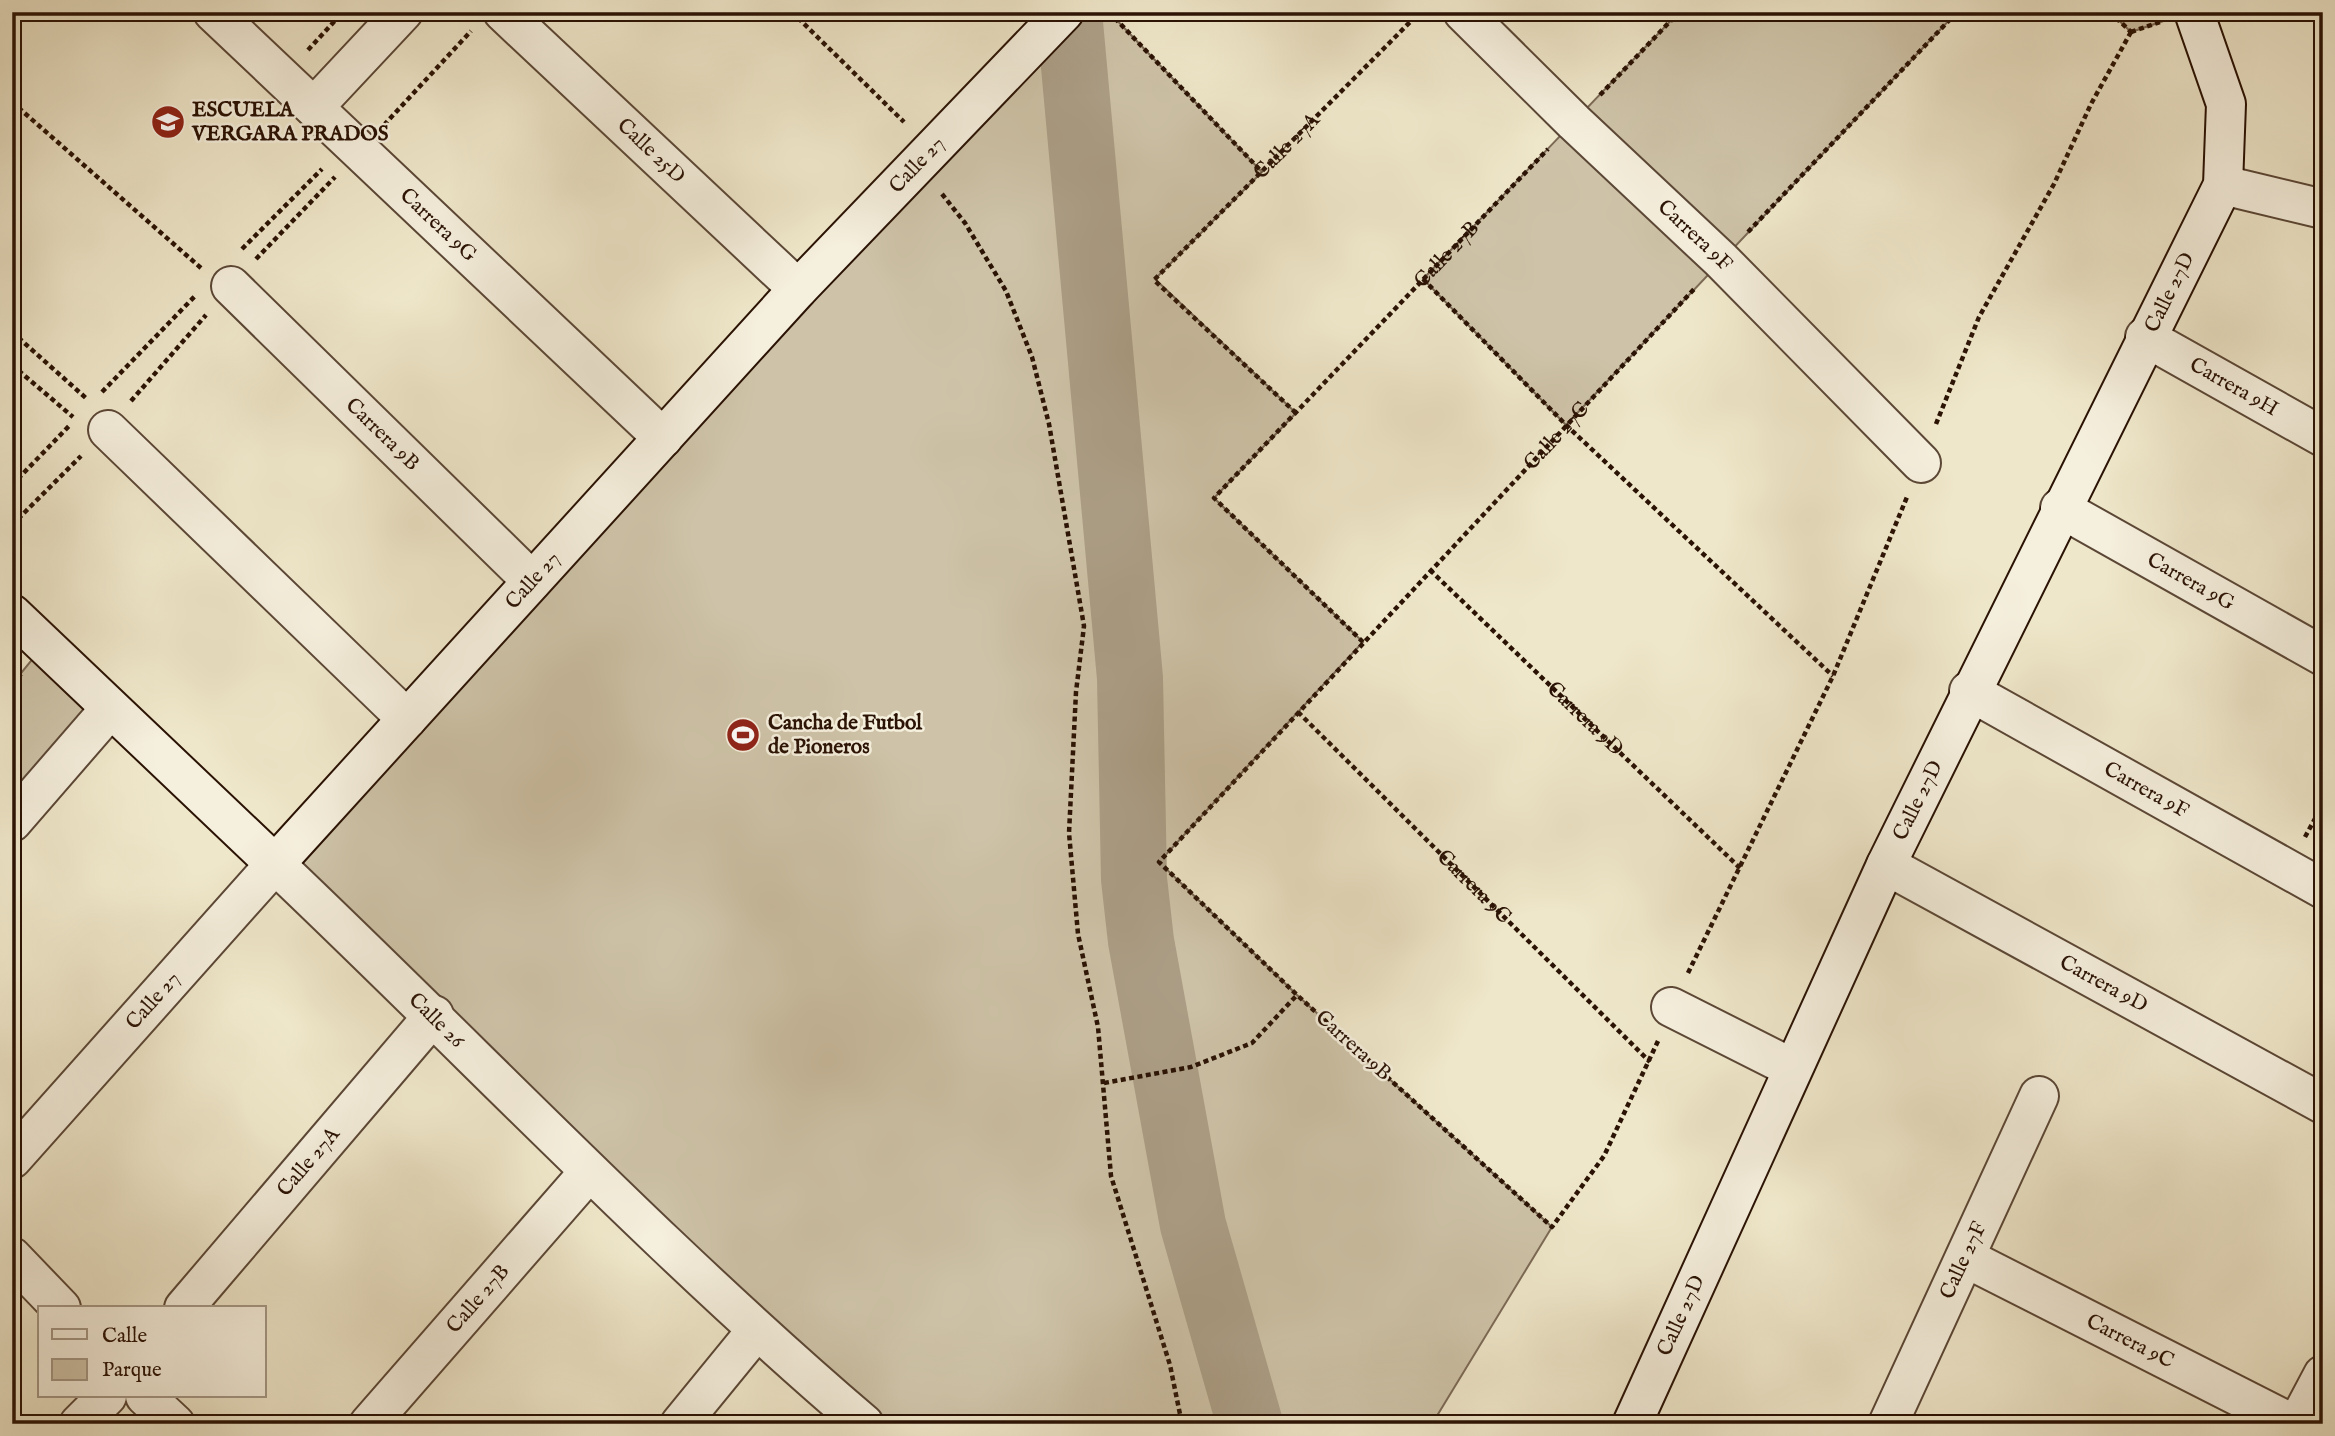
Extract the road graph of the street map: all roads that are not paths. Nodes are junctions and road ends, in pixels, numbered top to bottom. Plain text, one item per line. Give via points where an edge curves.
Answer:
1 (213, 12) edge
2 (403, 12) edge
3 (1463, 12) edge
4 (2194, 12) edge
5 (1062, 14) edge
6 (491, 17) edge
7 (314, 107) junction
8 (2223, 186) junction
9 (2323, 209) edge
10 (222, 282) road end
11 (798, 289) junction
12 (2145, 337) junction
13 (97, 423) road end
14 (2323, 437) edge
15 (663, 438) junction
16 (1921, 463) road end
17 (2060, 508) junction
18 (533, 582) junction
19 (12, 614) edge
20 (2323, 656) edge
21 (1969, 691) junction
22 (110, 709) junction
23 (407, 719) junction
24 (12, 822) edge
25 (275, 864) junction
26 (1886, 865) junction
27 (2323, 889) edge
28 (1671, 1007) road end
29 (434, 1015) junction
30 (1793, 1068) junction
31 (2039, 1096) dead end
32 (2323, 1104) edge
33 (12, 1159) edge
34 (589, 1172) junction
35 (12, 1257) edge
36 (1966, 1258) junction
37 (59, 1306) edge
38 (186, 1306) edge
39 (755, 1331) junction
40 (2323, 1375) edge
41 (105, 1398) edge
42 (147, 1398) edge
43 (79, 1424) edge
44 (174, 1424) edge
45 (369, 1424) edge
46 (680, 1424) edge
47 (864, 1424) edge
48 (1632, 1424) edge
49 (1888, 1424) edge
50 (2295, 1424) edge

1 - 7 street, Carrera 9G
2 - 7 street
3 - 16 street, Carrera 9F via 1721,260
4 - 8 street via 2226,104
5 - 11 street, Calle 27
6 - 11 street, Calle 25D
7 - 15 street, Carrera 9G
8 - 9 street
8 - 12 street, Calle 27D
10 - 18 street, Carrera 9B
11 - 15 street, Calle 27
12 - 14 street, Carrera 9H
12 - 17 street, Calle 27D
13 - 23 street
15 - 18 street, Calle 27
17 - 20 street, Carrera 9G
17 - 21 street, Calle 27D
18 - 23 street, Calle 27
19 - 22 street, Calle 26
21 - 26 street, Calle 27D
21 - 27 street, Carrera 9F
22 - 24 street
22 - 25 street, Calle 26
23 - 25 street, Calle 27
25 - 29 street, Calle 26
25 - 33 street, Calle 27
26 - 30 street, Calle 27D
26 - 32 street, Carrera 9D
28 - 30 street
29 - 34 street, Calle 26
29 - 38 street, Calle 27A
30 - 48 street, Calle 27D
31 - 36 street, Calle 27F
34 - 39 street, Calle 26
34 - 45 street, Calle 27B
35 - 37 street
36 - 49 street, Calle 27F
36 - 50 street, Carrera 9C
39 - 46 street
39 - 47 street, Calle 26
40 - 50 street
41 - 43 street
42 - 44 street

